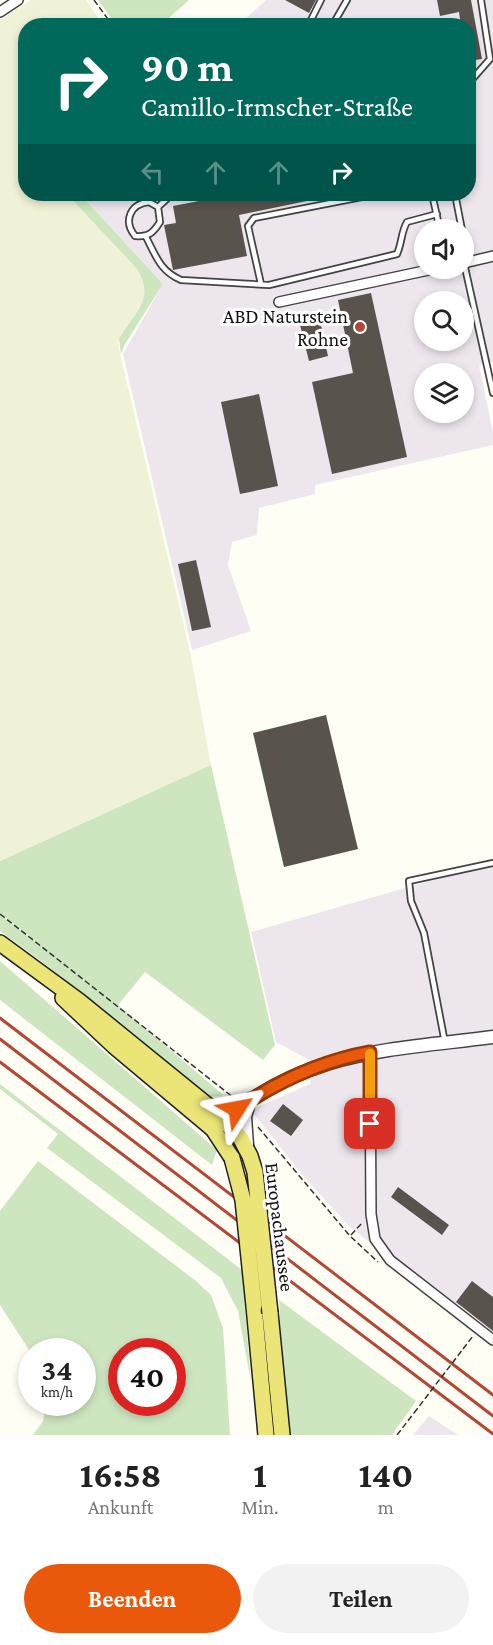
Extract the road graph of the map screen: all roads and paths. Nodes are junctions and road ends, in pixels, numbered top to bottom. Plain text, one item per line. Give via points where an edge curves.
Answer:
1 (18, 0) edge
2 (94, 0) edge
3 (321, 0) edge
4 (346, 0) edge
5 (481, 0) edge
6 (0, 12) edge
7 (107, 18) edge
8 (312, 18) edge
9 (336, 18) edge
10 (476, 75) edge
11 (164, 201) edge
12 (341, 201) edge
13 (434, 201) edge
14 (456, 201) edge
15 (149, 202) joint
16 (158, 207) junction
17 (437, 214) junction
18 (438, 219) edge
19 (460, 219) edge
20 (146, 237) junction
21 (493, 256) edge
22 (474, 261) edge
23 (414, 273) edge
24 (467, 279) edge
25 (261, 284) junction
26 (279, 302) dead end
27 (493, 393) edge
28 (493, 863) edge
29 (0, 914) edge
30 (0, 943) edge
31 (493, 1037) edge
32 (445, 1043) junction
33 (370, 1052) junction
34 (246, 1106) junction
35 (218, 1124) junction
36 (247, 1148) junction
37 (370, 1214) junction
38 (350, 1236) junction
39 (383, 1266) dead end
40 (493, 1340) edge
41 (480, 1341) dead end
42 (266, 1435) edge
43 (282, 1435) edge
44 (397, 1435) edge

1 - 6 street
2 - 7 path
3 - 8 lane
4 - 9 lane
5 - 10 lane via 490,59
11 - 16 lane
12 - 25 lane via 254,218 248,226
13 - 17 lane
14 - 19 lane
15 - 16 lane
15 - 20 lane via 132,210 128,219 135,236
16 - 20 lane via 160,222
17 - 18 lane
17 - 25 lane via 407,222 396,254
20 - 25 lane via 168,274 181,280
21 - 22 street
23 - 26 street
24 - 27 lane
28 - 32 lane via 409,881 411,901 424,933
29 - 34 path
30 - 35 main road, Europachaussee via 43,975 98,1033
31 - 32 street
32 - 33 street
33 - 34 street via 294,1075
33 - 37 street
34 - 35 street
34 - 36 street
34 - 38 path
35 - 36 main road, Europachaussee
35 - 42 main road, Europachaussee, bridge via 243,1200
36 - 43 main road, Europachaussee, bridge via 255,1172
37 - 38 path
37 - 40 street via 375,1239 390,1260
38 - 39 path
41 - 44 path, bridge via 474,1336

